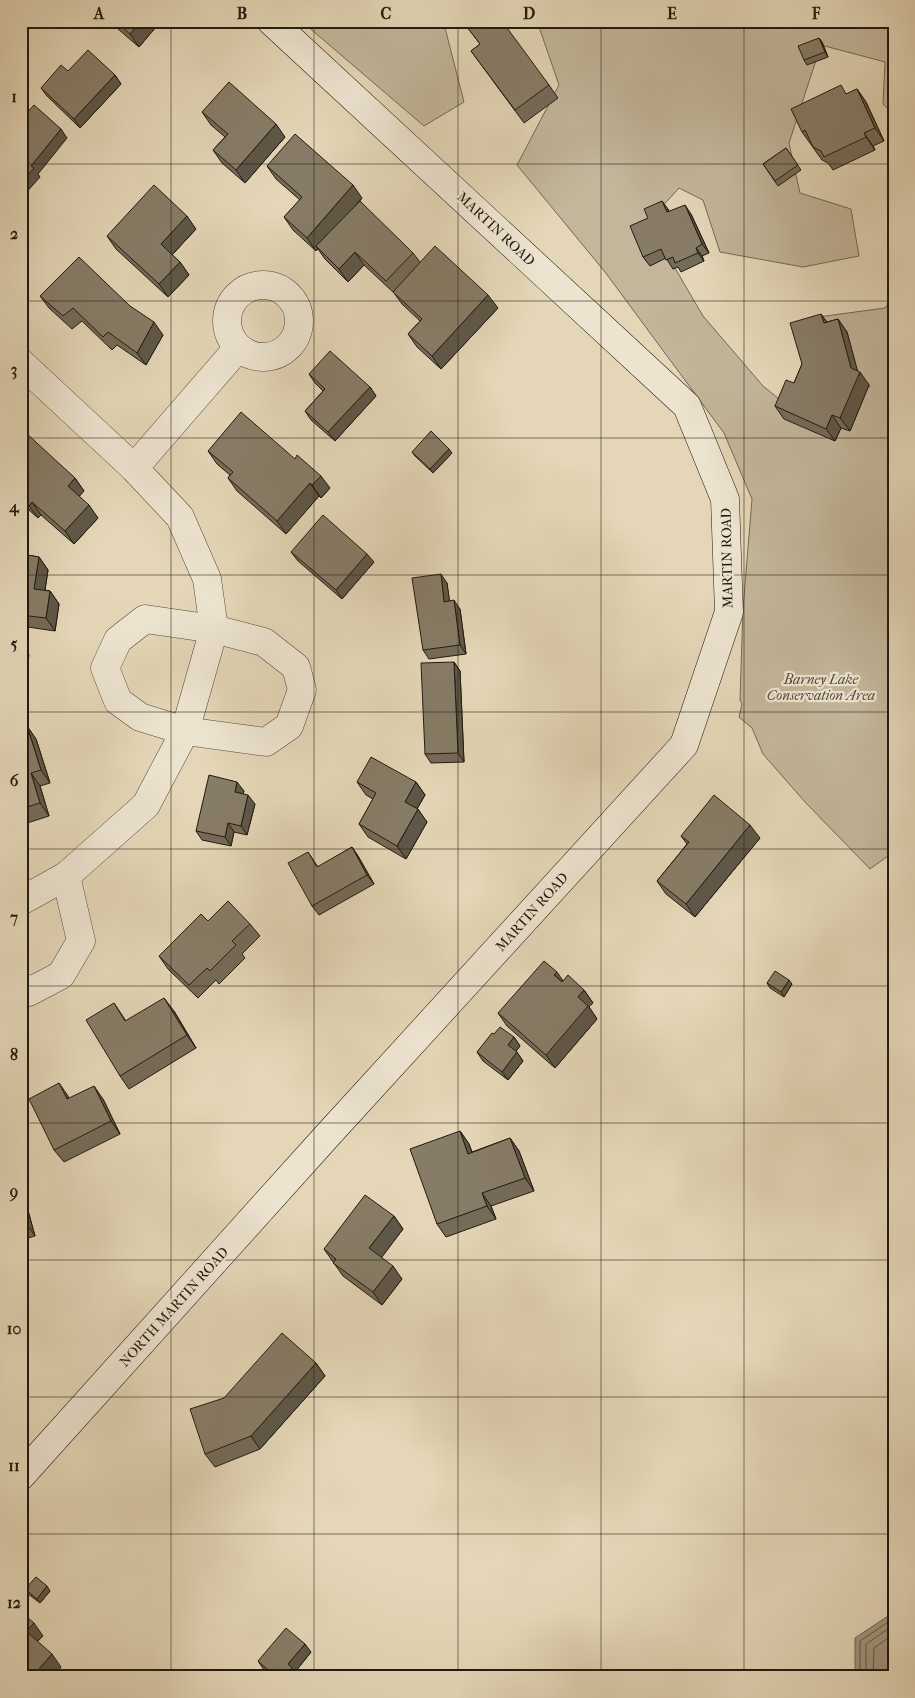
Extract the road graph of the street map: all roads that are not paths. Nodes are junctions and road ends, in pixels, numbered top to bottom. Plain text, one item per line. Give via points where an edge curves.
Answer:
1 (274, 22) edge
2 (238, 348) dead end
3 (21, 363) edge
4 (134, 468) junction
5 (214, 630) junction
6 (185, 731) junction
7 (66, 876) junction
8 (21, 901) edge
9 (21, 986) edge
10 (326, 1137) joint
11 (21, 1476) edge

1 - 10 street, MARTIN ROAD via 687,406 725,500 729,612 684,745
2 - 4 street
3 - 4 street
4 - 5 street via 180,517 207,579
5 - 6 street
5 - 6 street via 145,619 118,640 105,668 118,701 140,717
5 - 6 street via 264,642 296,667 302,690 289,726 266,742
6 - 7 street via 146,806
7 - 8 street
7 - 9 street via 81,941 61,975 29,992
10 - 11 street, NORTH MARTIN ROAD

